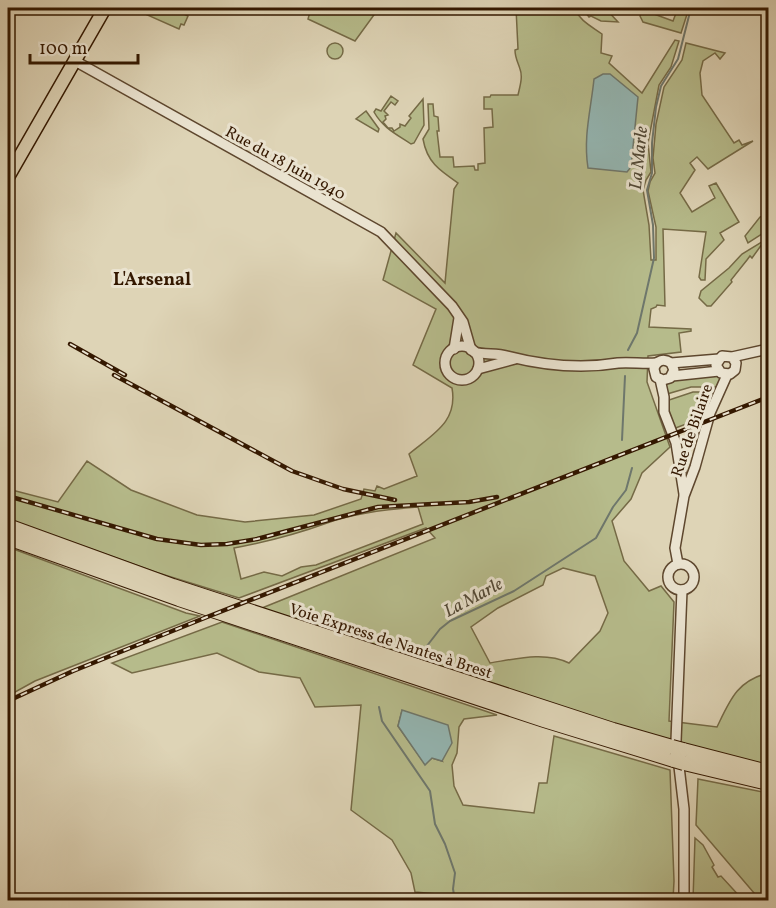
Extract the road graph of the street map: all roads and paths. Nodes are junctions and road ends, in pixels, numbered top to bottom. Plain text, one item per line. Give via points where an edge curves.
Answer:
1 (105, 8) edge
2 (75, 61) junction
3 (8, 177) edge
4 (459, 318) junction
5 (768, 349) edge
6 (454, 350) junction
7 (473, 351) junction
8 (515, 359) junction
9 (718, 359) junction
10 (734, 360) junction
11 (656, 363) junction
12 (671, 363) junction
13 (615, 365) junction
14 (478, 369) junction
15 (723, 373) junction
16 (672, 376) junction
17 (658, 377) junction
18 (684, 496) junction
19 (8, 526) edge
20 (8, 538) edge
21 (678, 564) junction
22 (682, 590) junction
23 (678, 755) junction
24 (768, 772) edge
25 (768, 783) edge
26 (684, 900) edge

1 - 2 main road
2 - 3 main road
2 - 4 street, Rue du 18 Juin 1940 via 381,232
4 - 6 street
4 - 7 street, Rue du 18 Juin 1940
5 - 10 street
6 - 7 street via 462,347
6 - 14 street via 448,355 446,368 454,378 468,379
7 - 8 street
7 - 14 street via 479,360
8 - 13 street via 576,366
8 - 14 street
9 - 10 street via 724,356
9 - 12 street
9 - 15 street via 716,365
10 - 15 street via 735,370
11 - 12 street
11 - 13 street
11 - 17 street
12 - 16 street
13 - 17 street
15 - 16 street
15 - 18 street, Rue de Bilaire
16 - 17 street via 666,380
17 - 18 street, Rue de Bilaire via 664,412 676,443
18 - 21 street, Rue de Bilaire via 675,548
19 - 23 highway, Voie Express de Nantes à Brest via 184,590 613,730
20 - 23 highway, Voie Express de Nantes à Brest via 533,716
21 - 22 street via 669,572 669,580
21 - 22 street via 691,568 694,575 690,587
22 - 26 street via 676,741 684,809
23 - 24 highway, Voie Express de Nantes à Brest
23 - 25 highway, Voie Express de Nantes à Brest

